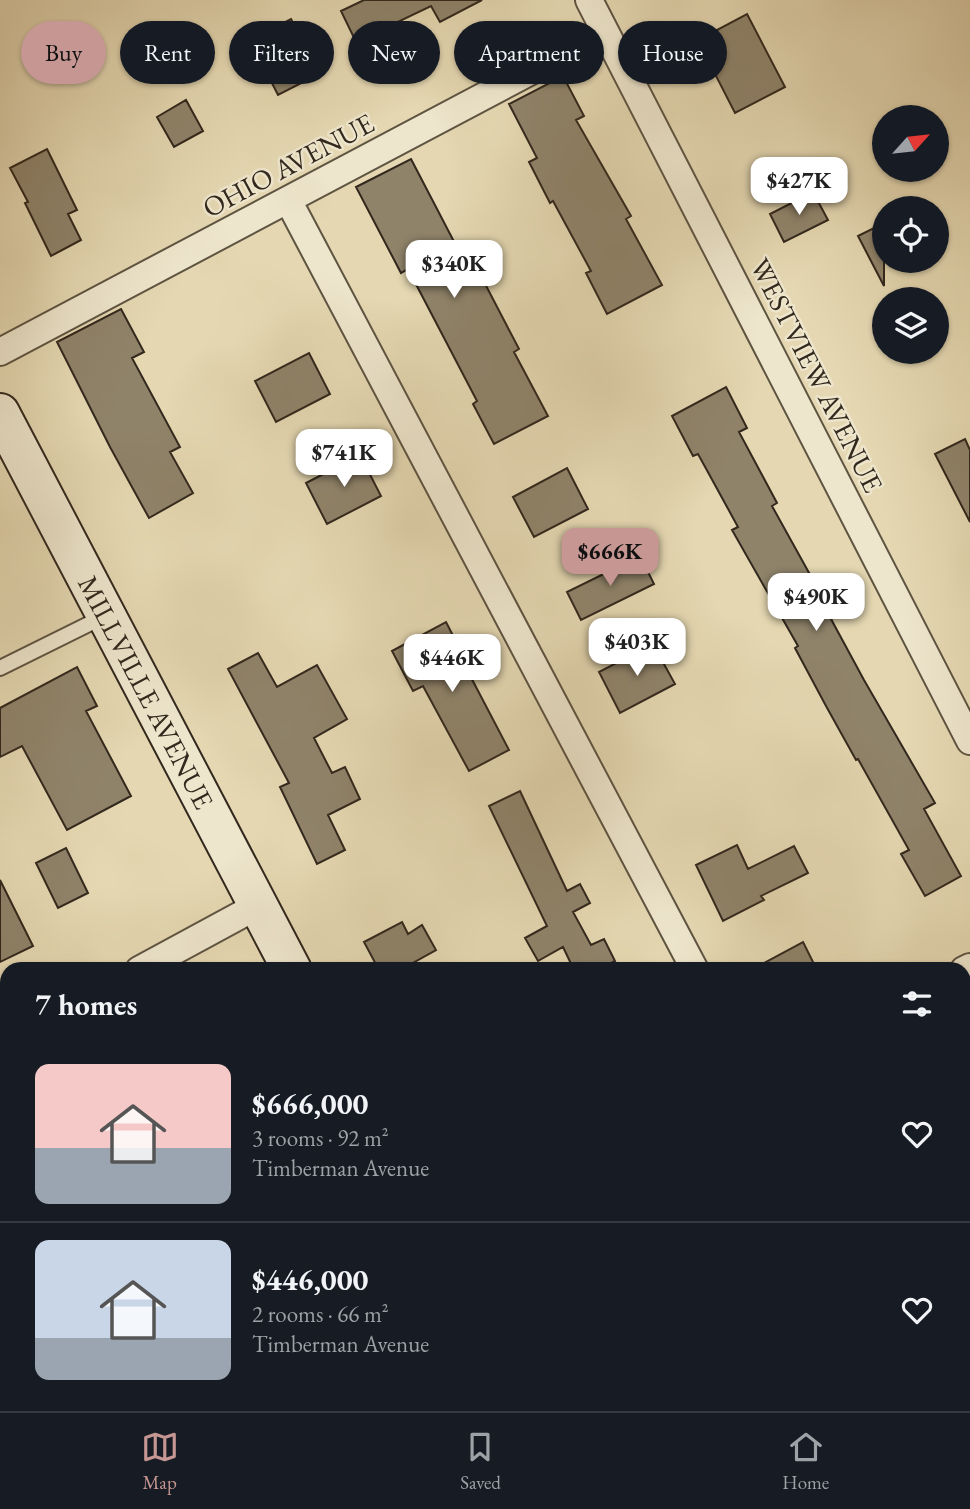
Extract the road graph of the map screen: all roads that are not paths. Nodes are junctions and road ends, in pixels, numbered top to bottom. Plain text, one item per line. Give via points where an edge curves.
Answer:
1 (589, 0) edge
2 (605, 32) junction
3 (288, 200) junction
4 (0, 352) edge
5 (0, 413) edge
6 (106, 615) junction
7 (0, 668) edge
8 (970, 741) edge
9 (259, 905) junction
10 (154, 962) edge
11 (288, 962) edge
12 (691, 962) edge

1 - 2 street, WESTVIEW AVENUE
2 - 3 street, OHIO AVENUE
2 - 8 street, WESTVIEW AVENUE
3 - 4 street, OHIO AVENUE
3 - 12 street
5 - 6 main road, MILLVILLE AVENUE
6 - 7 lane
6 - 9 main road, MILLVILLE AVENUE
9 - 10 street
9 - 11 main road, MILLVILLE AVENUE

